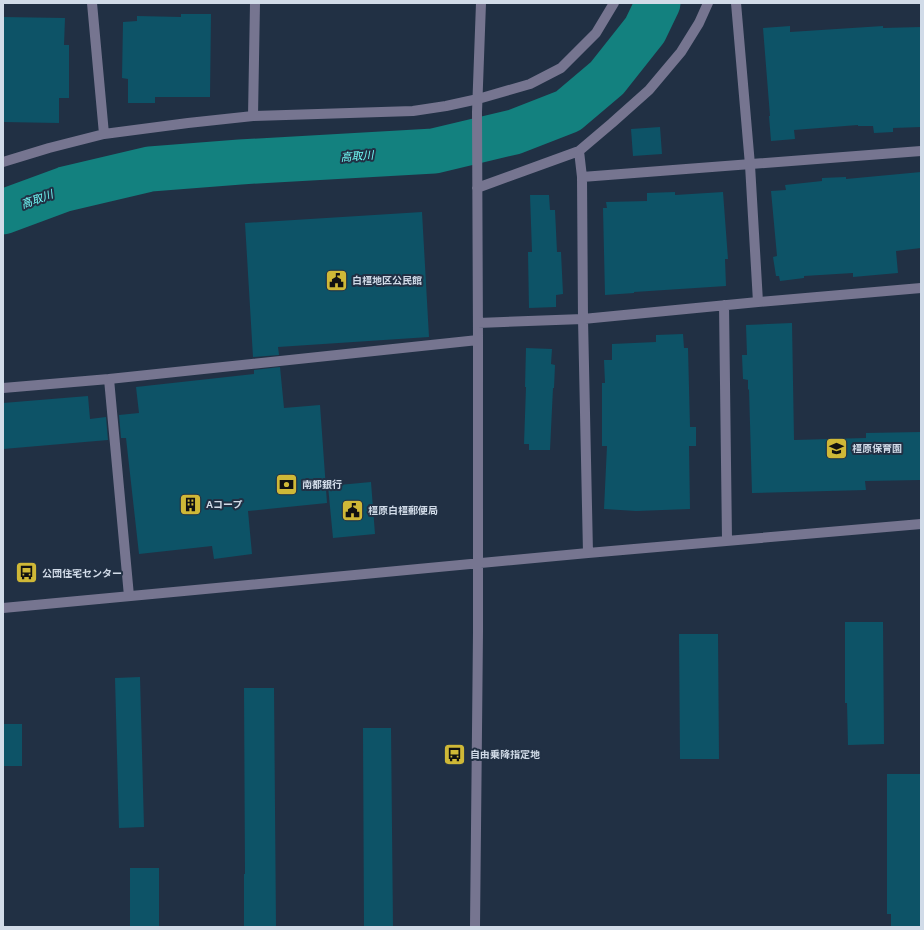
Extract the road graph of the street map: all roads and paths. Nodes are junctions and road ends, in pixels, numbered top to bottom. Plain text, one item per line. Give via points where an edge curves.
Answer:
1 (92, 3) edge
2 (255, 3) edge
3 (481, 3) edge
4 (614, 3) edge
5 (708, 3) edge
6 (736, 3) edge
7 (478, 100) junction
8 (253, 116) junction
9 (104, 134) junction
10 (579, 151) junction
11 (921, 151) edge
12 (3, 162) edge
13 (750, 165) junction
14 (582, 177) junction
15 (477, 188) junction
16 (921, 288) edge
17 (758, 302) junction
18 (724, 306) junction
19 (583, 319) junction
20 (478, 323) junction
21 (478, 340) junction
22 (109, 379) junction
23 (3, 388) edge
24 (921, 524) edge
25 (728, 540) junction
26 (588, 552) junction
27 (478, 564) junction
28 (129, 596) junction
29 (3, 608) edge
30 (474, 927) edge

1 - 9 street
2 - 8 street
3 - 7 street
4 - 7 street via 596,33 561,68 530,84
5 - 10 street via 681,52 650,90
6 - 13 street
7 - 8 street via 413,111
7 - 15 street
8 - 9 street
9 - 12 street
10 - 14 street
10 - 15 street
11 - 13 street
13 - 14 street
13 - 17 street
14 - 19 street
15 - 20 street
16 - 17 street
17 - 18 street
18 - 19 street
18 - 25 street
19 - 20 street
19 - 26 street
20 - 21 street
21 - 22 street
21 - 27 street
22 - 23 street
22 - 28 street
24 - 25 street
25 - 26 street
26 - 27 street
27 - 28 street
27 - 30 street
28 - 29 street

